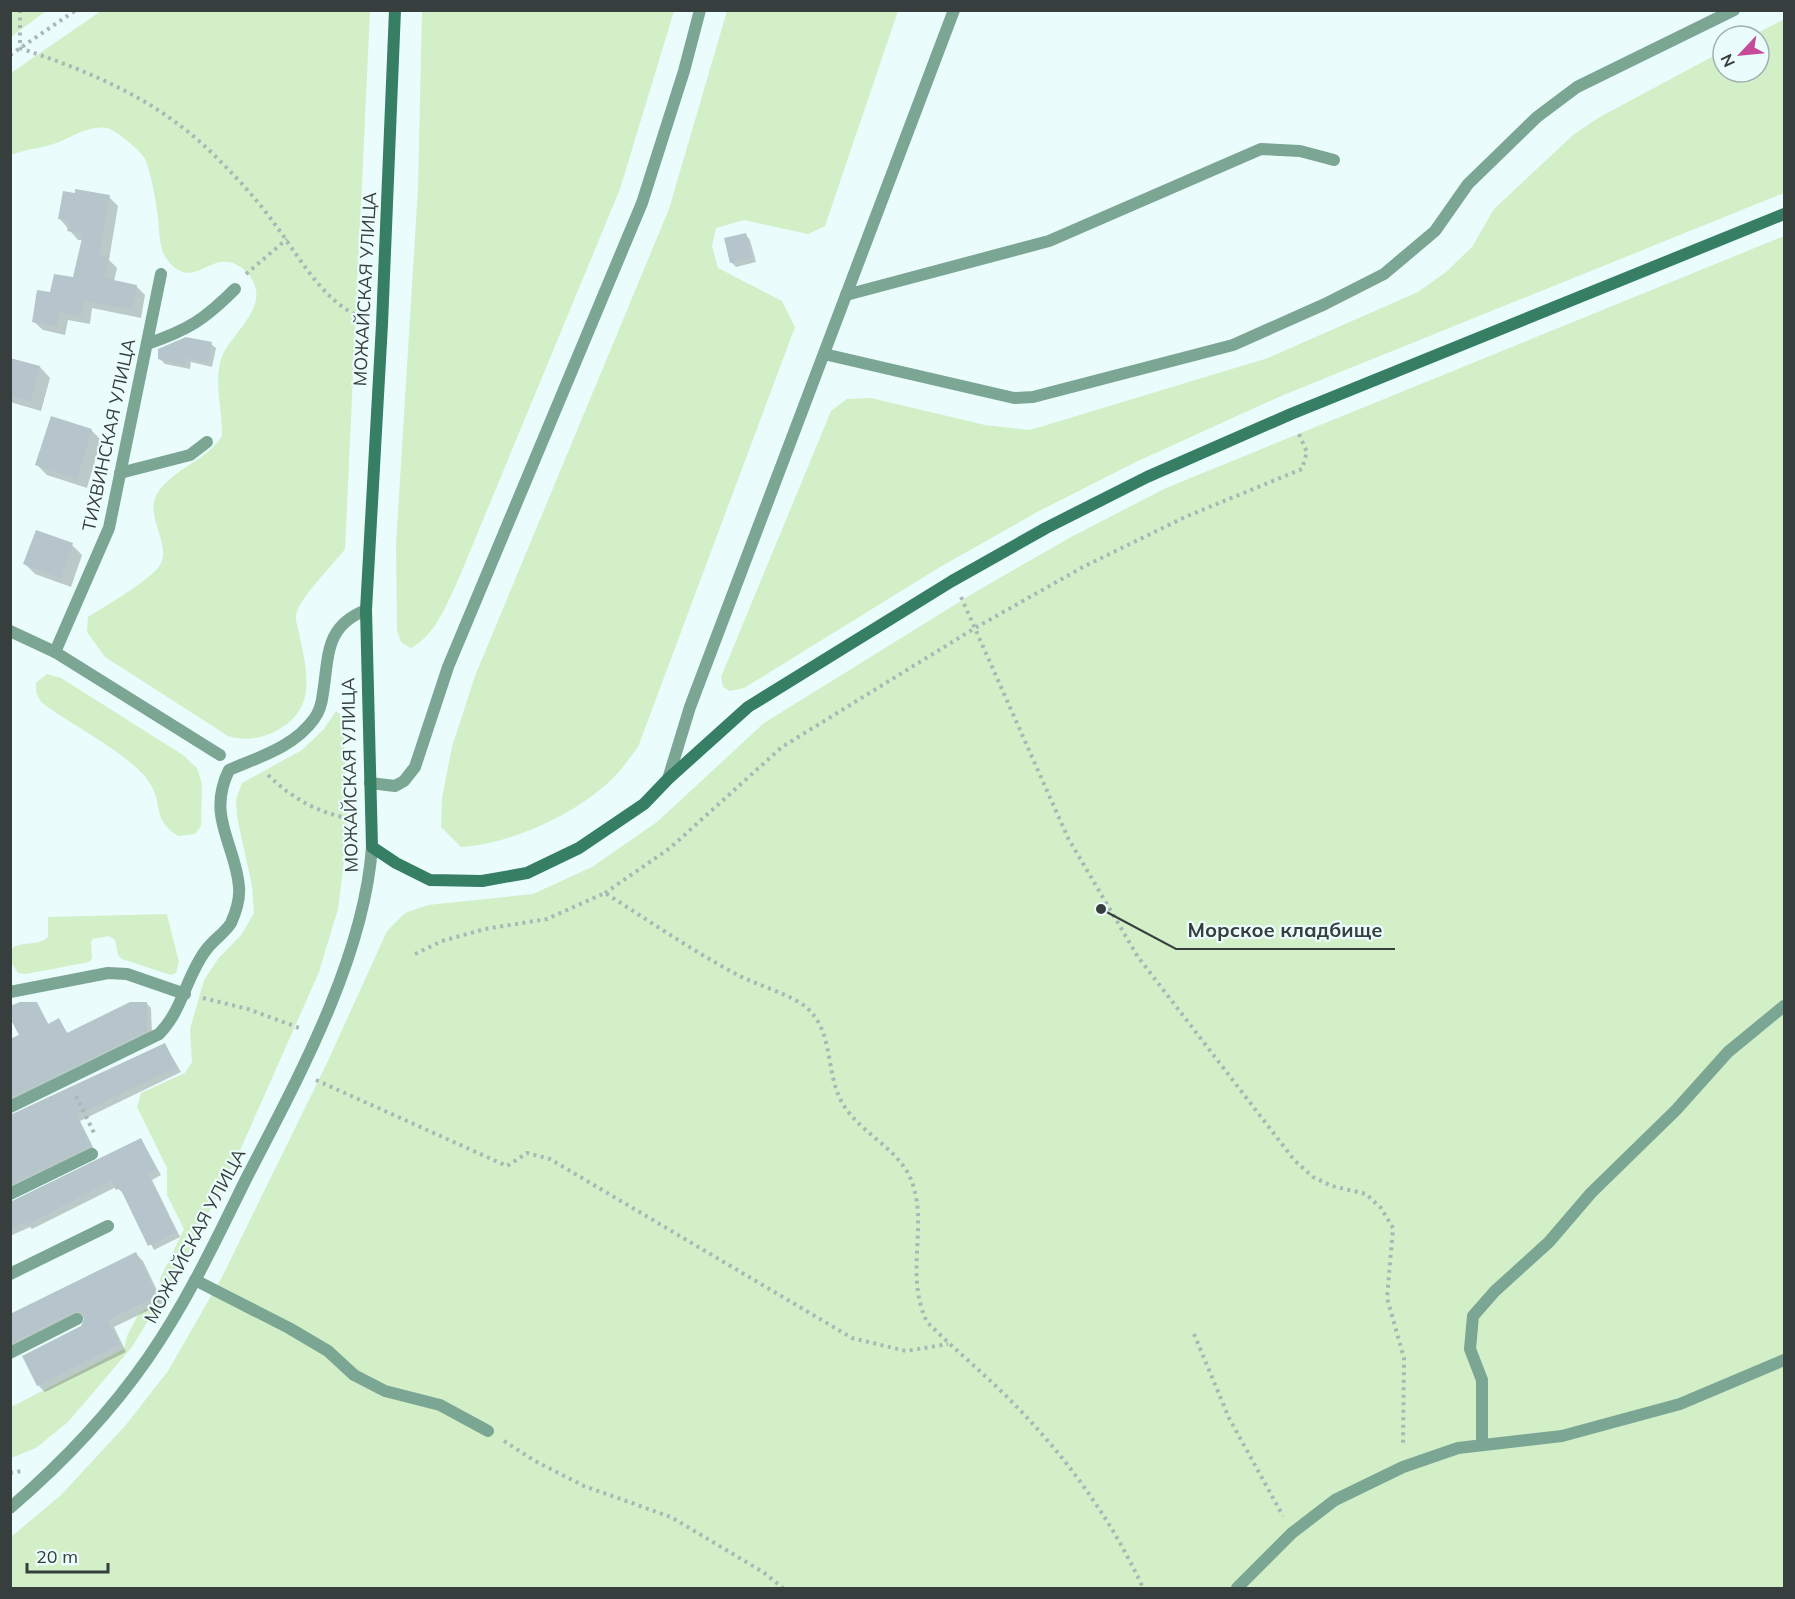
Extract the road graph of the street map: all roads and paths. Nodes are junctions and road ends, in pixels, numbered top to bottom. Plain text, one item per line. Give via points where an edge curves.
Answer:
1 (20, 10) edge
2 (76, 10) edge
3 (395, 10) edge
4 (700, 10) edge
5 (954, 10) edge
6 (1734, 10) edge
7 (20, 48) junction
8 (10, 55) edge
9 (1334, 160) dead end
10 (1785, 214) edge
11 (286, 239) junction
12 (161, 274) dead end
13 (235, 289) joint
14 (846, 295) junction
15 (382, 324) junction
16 (147, 344) junction
17 (824, 354) junction
18 (1291, 414) junction
19 (207, 442) dead end
20 (120, 472) junction
21 (952, 581) junction
22 (366, 610) junction
23 (975, 628) junction
24 (10, 631) edge
25 (55, 652) junction
26 (220, 755) dead end
27 (251, 760) junction
28 (668, 779) junction
29 (370, 783) junction
30 (372, 821) junction
31 (372, 847) junction
32 (605, 893) junction
33 (415, 954) dead end
34 (10, 992) edge
35 (185, 994) junction
36 (1785, 1006) edge
37 (316, 1034) junction
38 (299, 1072) junction
39 (68, 1079) junction
40 (10, 1107) edge
41 (92, 1154) joint
42 (10, 1194) edge
43 (108, 1226) dead end
44 (10, 1275) edge
45 (195, 1280) junction
46 (77, 1319) dead end
47 (1194, 1334) dead end
48 (949, 1344) junction
49 (10, 1353) edge
50 (1785, 1360) edge
51 (488, 1431) joint
52 (1482, 1444) junction
53 (1402, 1467) junction
54 (10, 1508) edge
55 (1292, 1533) junction
56 (783, 1588) edge
57 (1143, 1588) edge
58 (1237, 1588) edge

1 - 7 path
2 - 7 path
3 - 15 main road, МОЖАЙСКАЯ УЛИЦА
4 - 29 street via 642,203 448,668 416,767 395,786
5 - 14 street
6 - 17 street via 1577,87 1558,101 1468,184 1422,245 1384,274 1233,345 1033,397 1014,398
7 - 8 path
7 - 11 path via 87,71 131,92 171,119 220,160
9 - 14 street via 1300,151 1261,149 1049,241
10 - 18 main road
11 - 13 path via 251,269
11 - 15 path via 334,301 349,312
12 - 16 street, ТИХВИНСКАЯ УЛИЦА
13 - 16 street via 211,314 183,332
14 - 17 street
15 - 22 main road, МОЖАЙСКАЯ УЛИЦА
16 - 20 street, ТИХВИНСКАЯ УЛИЦА
17 - 28 street via 690,707
18 - 21 main road via 1147,477
18 - 23 path via 1307,453 1302,469 1154,532
19 - 20 street via 190,455
20 - 25 street, ТИХВИНСКАЯ УЛИЦА via 103,545
21 - 23 path
21 - 28 main road via 748,707
22 - 27 street via 348,617 333,633 321,707 314,719 294,740
22 - 29 main road, МОЖАЙСКАЯ УЛИЦА
23 - 32 path via 782,747 670,848
23 - 53 path via 1068,838 1138,957 1294,1161 1332,1186 1366,1194 1381,1208 1393,1228 1387,1298 1404,1358
24 - 25 street
25 - 26 street
27 - 30 path via 282,789 315,810
27 - 35 street via 229,770 220,802 239,886 238,906 230,925 206,950
28 - 31 main road via 644,804 579,848 527,873 482,881 430,880
29 - 30 main road, МОЖАЙСКАЯ УЛИЦА
30 - 31 main road, МОЖАЙСКАЯ УЛИЦА
31 - 37 street, МОЖАЙСКАЯ УЛИЦА via 364,908 341,980
32 - 33 path via 547,919 485,928
32 - 48 path via 736,975 806,1007 827,1037 834,1090 874,1139 887,1145 909,1176 919,1222 915,1269 920,1306 927,1322
34 - 35 street via 108,973 126,974
35 - 37 path via 248,1009
35 - 39 street via 172,1021 159,1034
36 - 52 street via 1728,1052 1676,1110 1591,1193 1550,1242 1473,1316 1470,1348 1482,1380
37 - 38 street, МОЖАЙСКАЯ УЛИЦА
38 - 45 street, МОЖАЙСКАЯ УЛИЦА
38 - 48 path via 507,1166 527,1153 549,1159 852,1338 906,1351
39 - 40 street
39 - 41 path via 96,1138
41 - 42 street
43 - 44 street
45 - 51 street via 290,1328 328,1351 354,1375 385,1391 440,1405
45 - 54 street, МОЖАЙСКАЯ УЛИЦА via 148,1358 87,1433
46 - 49 street
47 - 55 path via 1229,1418
48 - 57 path via 1014,1404 1074,1471 1124,1546
50 - 52 street via 1680,1404 1562,1436
51 - 56 path via 584,1486 671,1518
52 - 53 street
53 - 55 street via 1335,1500
55 - 58 street

